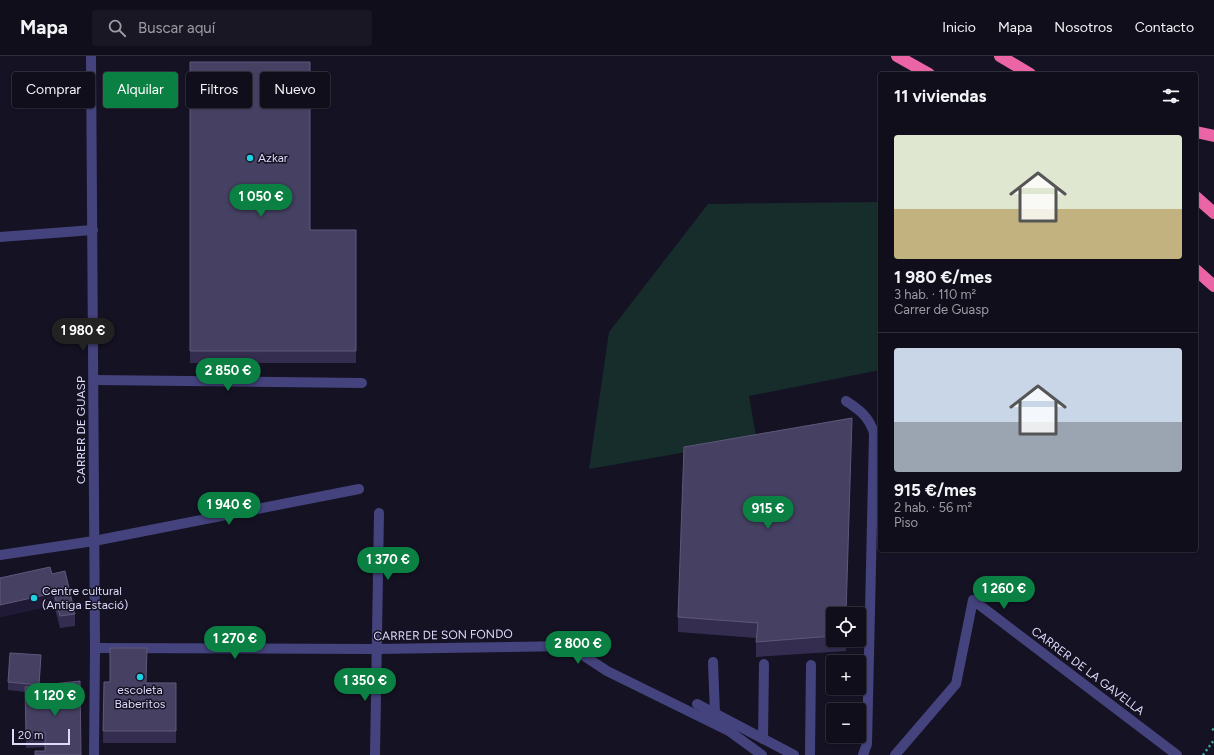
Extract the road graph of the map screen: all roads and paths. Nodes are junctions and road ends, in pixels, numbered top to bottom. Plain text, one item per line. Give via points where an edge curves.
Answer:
1 (91, 56) edge
2 (897, 56) edge
3 (1000, 56) edge
4 (925, 72) edge
5 (1027, 72) edge
6 (1198, 132) edge
7 (1214, 136) edge
8 (1198, 199) edge
9 (1214, 213) edge
10 (93, 230) junction
11 (0, 237) edge
12 (1198, 272) edge
13 (1214, 286) edge
14 (94, 380) junction
15 (362, 383) dead end
16 (846, 401) dead end
17 (359, 490) dead end
18 (379, 513) dead end
19 (94, 541) junction
20 (0, 555) edge
21 (95, 648) junction
22 (376, 649) junction
23 (713, 662) dead end
24 (764, 664) dead end
25 (811, 665) dead end
26 (697, 704) dead end
27 (715, 714) junction
28 (763, 739) junction
29 (1214, 740) edge
30 (94, 755) edge
31 (375, 755) edge
32 (762, 755) edge
33 (794, 755) edge
34 (810, 755) edge
35 (863, 755) edge
36 (895, 755) edge
37 (1177, 755) edge
38 (1203, 755) edge

1 - 10 street, CARRER DE GUASP
2 - 4 highway
3 - 5 highway
6 - 7 highway
8 - 9 highway
10 - 11 street
10 - 14 street, CARRER DE GUASP
12 - 13 highway
14 - 15 street
14 - 19 street, CARRER DE GUASP
16 - 35 street via 871,422 874,433 867,744
17 - 19 street
18 - 22 street
19 - 20 street
19 - 21 street, CARRER DE GUASP
21 - 22 street, CARRER DE SON FONDO
21 - 30 street, CARRER DE GUASP
22 - 31 street
22 - 32 street, CARRER DE SON FONDO via 569,646 607,671 729,731
23 - 27 street
24 - 28 street
25 - 34 street
26 - 27 street
27 - 28 street
28 - 33 street
29 - 38 path
36 - 37 street, CARRER DE LA GAVELLA via 956,684 973,600

